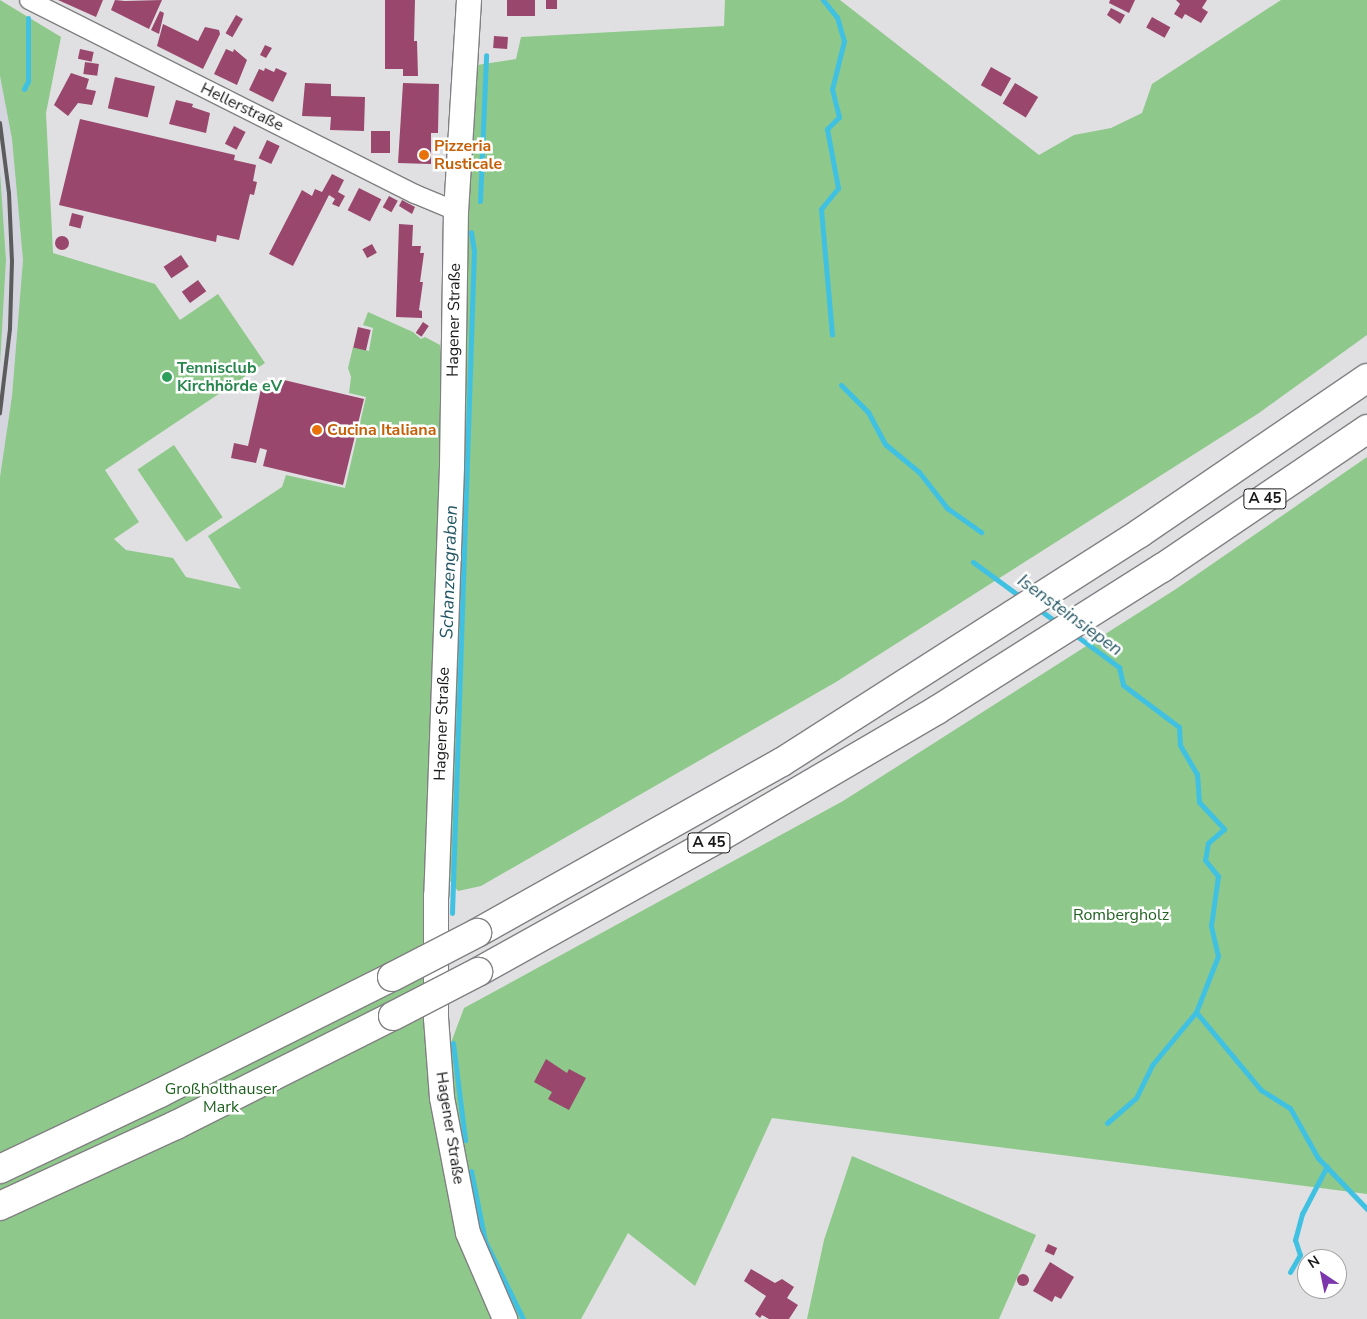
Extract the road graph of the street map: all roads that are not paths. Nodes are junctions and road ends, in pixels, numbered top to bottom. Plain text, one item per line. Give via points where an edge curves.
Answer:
1 (29, 0) edge
2 (469, 0) edge
3 (456, 211) junction
4 (1367, 378) edge
5 (1367, 429) edge
6 (0, 1169) edge
7 (0, 1206) edge
8 (505, 1319) edge

1 - 3 street, Hellerstraße
2 - 3 main road, Hagener Straße
3 - 8 main road, Hagener Straße via 452,467 436,896 436,1018 442,1098 468,1232
4 - 6 highway, A 45, bridge via 1140,533 782,762 477,933
5 - 7 highway, A 45, bridge via 1162,568 937,710 712,841 393,1016

